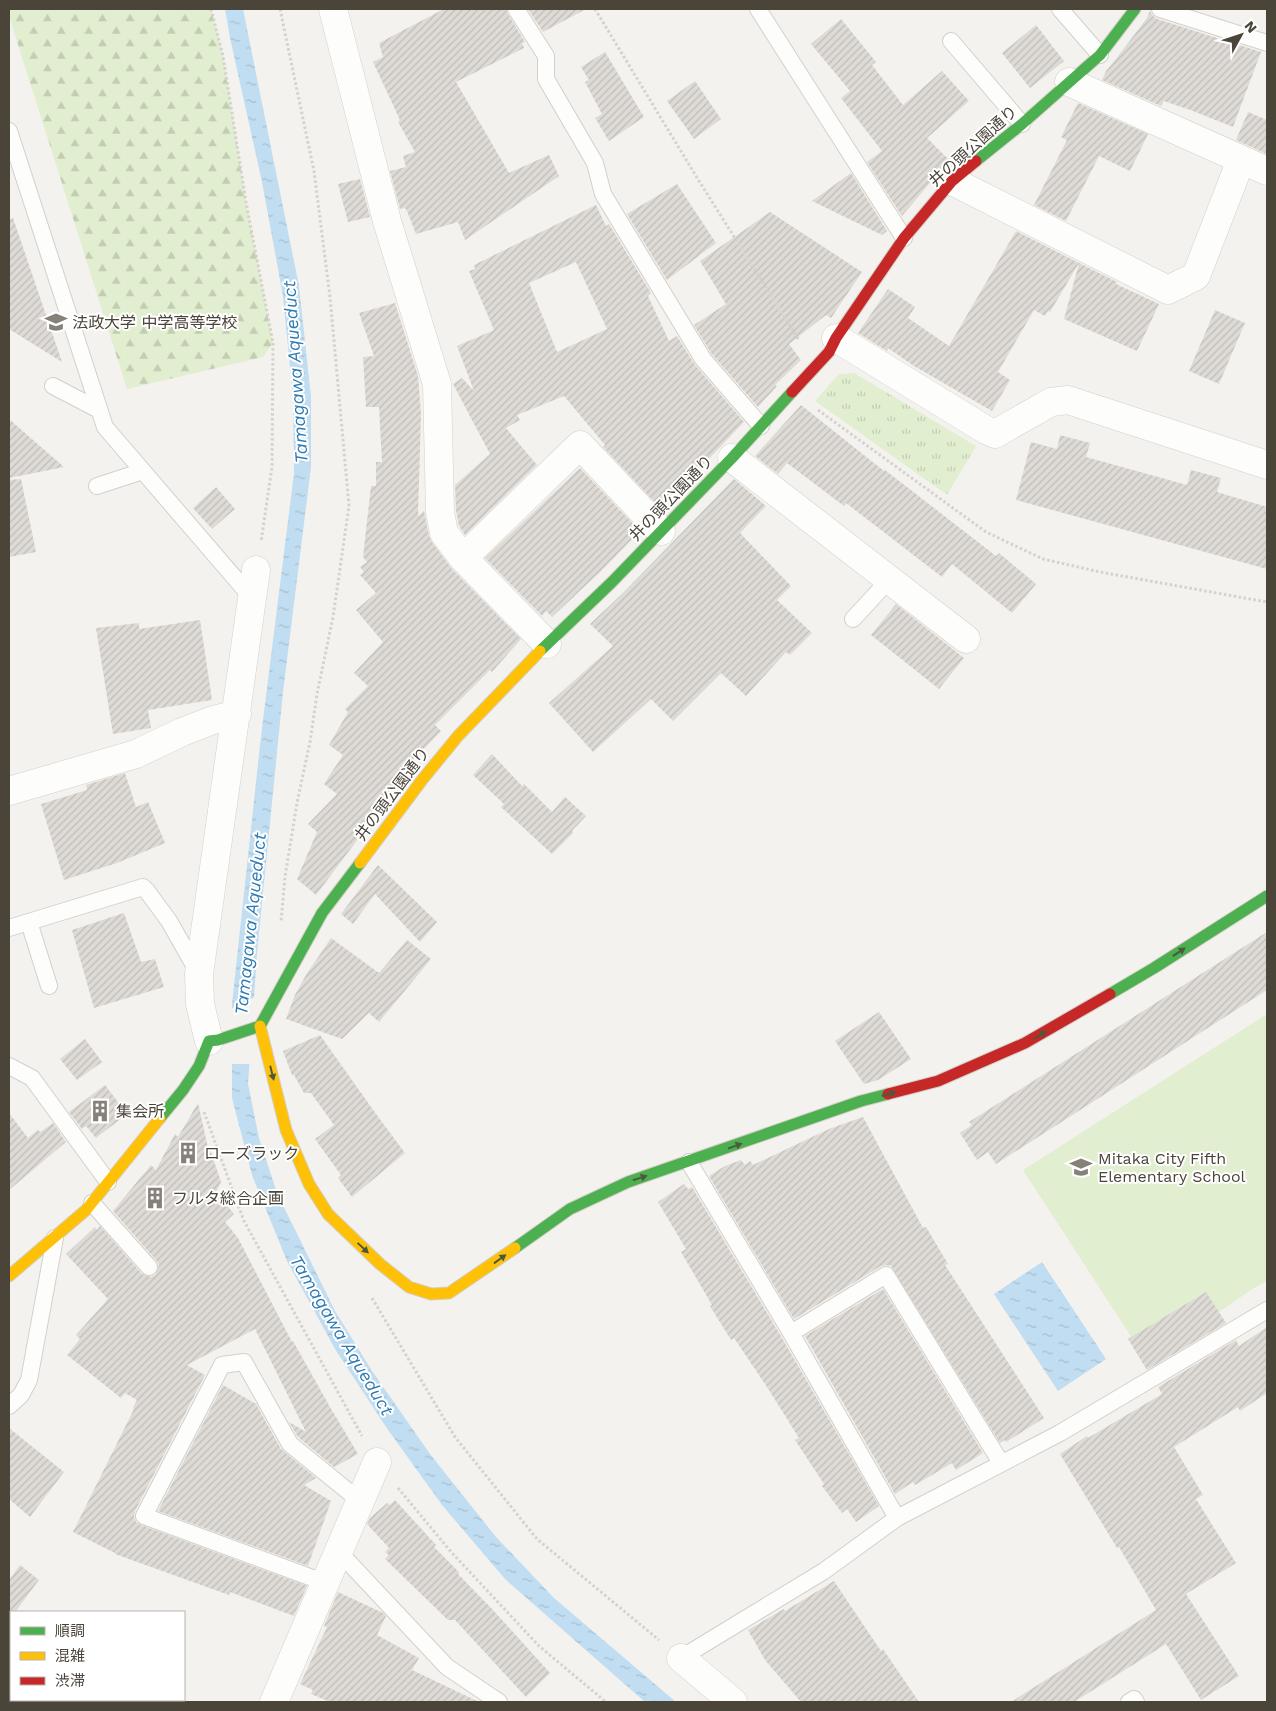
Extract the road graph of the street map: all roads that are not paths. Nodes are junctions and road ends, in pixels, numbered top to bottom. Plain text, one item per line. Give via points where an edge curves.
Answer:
1 (333, 9) edge
2 (516, 9) edge
3 (758, 9) edge
4 (1060, 9) edge
5 (1135, 9) edge
6 (1160, 9) edge
7 (951, 41) dead end
8 (1267, 43) edge
9 (1100, 55) junction
10 (1069, 82) junction
11 (1022, 124) junction
12 (9, 131) edge
13 (1241, 160) junction
14 (1267, 171) edge
15 (952, 181) junction
16 (904, 238) junction
17 (836, 338) junction
18 (53, 386) dead end
19 (99, 410) junction
20 (761, 426) junction
21 (732, 458) junction
22 (1267, 465) edge
23 (143, 471) junction
24 (97, 486) dead end
25 (661, 531) junction
26 (463, 558) junction
27 (256, 570) road end
28 (889, 580) junction
29 (252, 598) junction
30 (853, 619) dead end
31 (966, 639) dead end
32 (547, 644) junction
33 (236, 714) junction
34 (9, 791) edge
35 (1267, 896) edge
36 (29, 922) junction
37 (9, 928) edge
38 (199, 974) junction
39 (49, 986) dead end
40 (257, 1028) junction
41 (213, 1040) junction
42 (9, 1066) edge
43 (689, 1162) junction
44 (108, 1182) junction
45 (92, 1203) junction
46 (55, 1238) junction
47 (149, 1267) dead end
48 (9, 1276) edge
49 (1266, 1313) edge
50 (791, 1333) junction
51 (9, 1406) edge
52 (377, 1462) road end
53 (1001, 1463) junction
54 (360, 1501) junction
55 (897, 1518) junction
56 (339, 1552) junction
57 (326, 1583) junction
58 (680, 1658) joint
59 (274, 1702) edge
60 (499, 1702) edge
61 (733, 1702) edge
62 (1129, 1702) edge
63 (1136, 1702) edge

1 - 26 street via 387,221 437,384 440,512 444,533
2 - 20 lane via 546,56 546,79 595,163 603,194 703,359
3 - 16 lane
4 - 9 lane
5 - 9 street, 井の頭公園通り
6 - 8 lane
7 - 11 lane
9 - 10 street, 井の頭公園通り
10 - 11 street, 井の頭公園通り
10 - 13 street
11 - 15 street, 井の頭公園通り
12 - 19 lane
13 - 14 street
13 - 15 street via 1196,276 1168,290
15 - 16 street, 井の頭公園通り
16 - 17 street, 井の頭公園通り
17 - 20 street, 井の頭公園通り via 828,352
17 - 22 street via 995,434 1052,402 1068,400
18 - 19 lane
19 - 23 lane via 104,427
20 - 21 street, 井の頭公園通り
21 - 25 street, 井の頭公園通り
21 - 28 street
23 - 24 lane
23 - 29 lane
25 - 26 street via 580,445
25 - 32 street, 井の頭公園通り
26 - 32 street
27 - 29 street
28 - 30 lane
28 - 31 street
29 - 33 street
32 - 40 street, 井の頭公園通り via 458,736 422,780 322,913
33 - 34 street via 182,732 136,754
33 - 38 street
43 -> 35 street via 861,1101 938,1081 1025,1043 1154,968
36 - 37 lane
36 - 38 lane via 143,887 169,921
36 - 39 lane
38 - 41 street via 200,1004
40 - 41 street
40 -> 43 street via 286,1130 309,1184 328,1214 408,1286 431,1294 449,1293 570,1209 628,1182
41 - 44 street via 184,1090
42 - 44 lane via 32,1078
43 - 50 lane
44 - 45 street
45 - 46 street
45 - 47 lane
46 - 48 street
46 - 51 lane via 29,1380 21,1395
49 - 53 lane via 1060,1433
50 - 53 lane via 886,1275
50 - 55 lane
52 - 54 street
53 - 55 lane
54 - 56 street
54 - 57 lane via 290,1444 244,1362 222,1365 144,1516
55 - 58 lane via 824,1571
56 - 57 street
56 - 60 lane via 447,1667
57 - 59 street
58 - 61 street
62 - 63 lane

